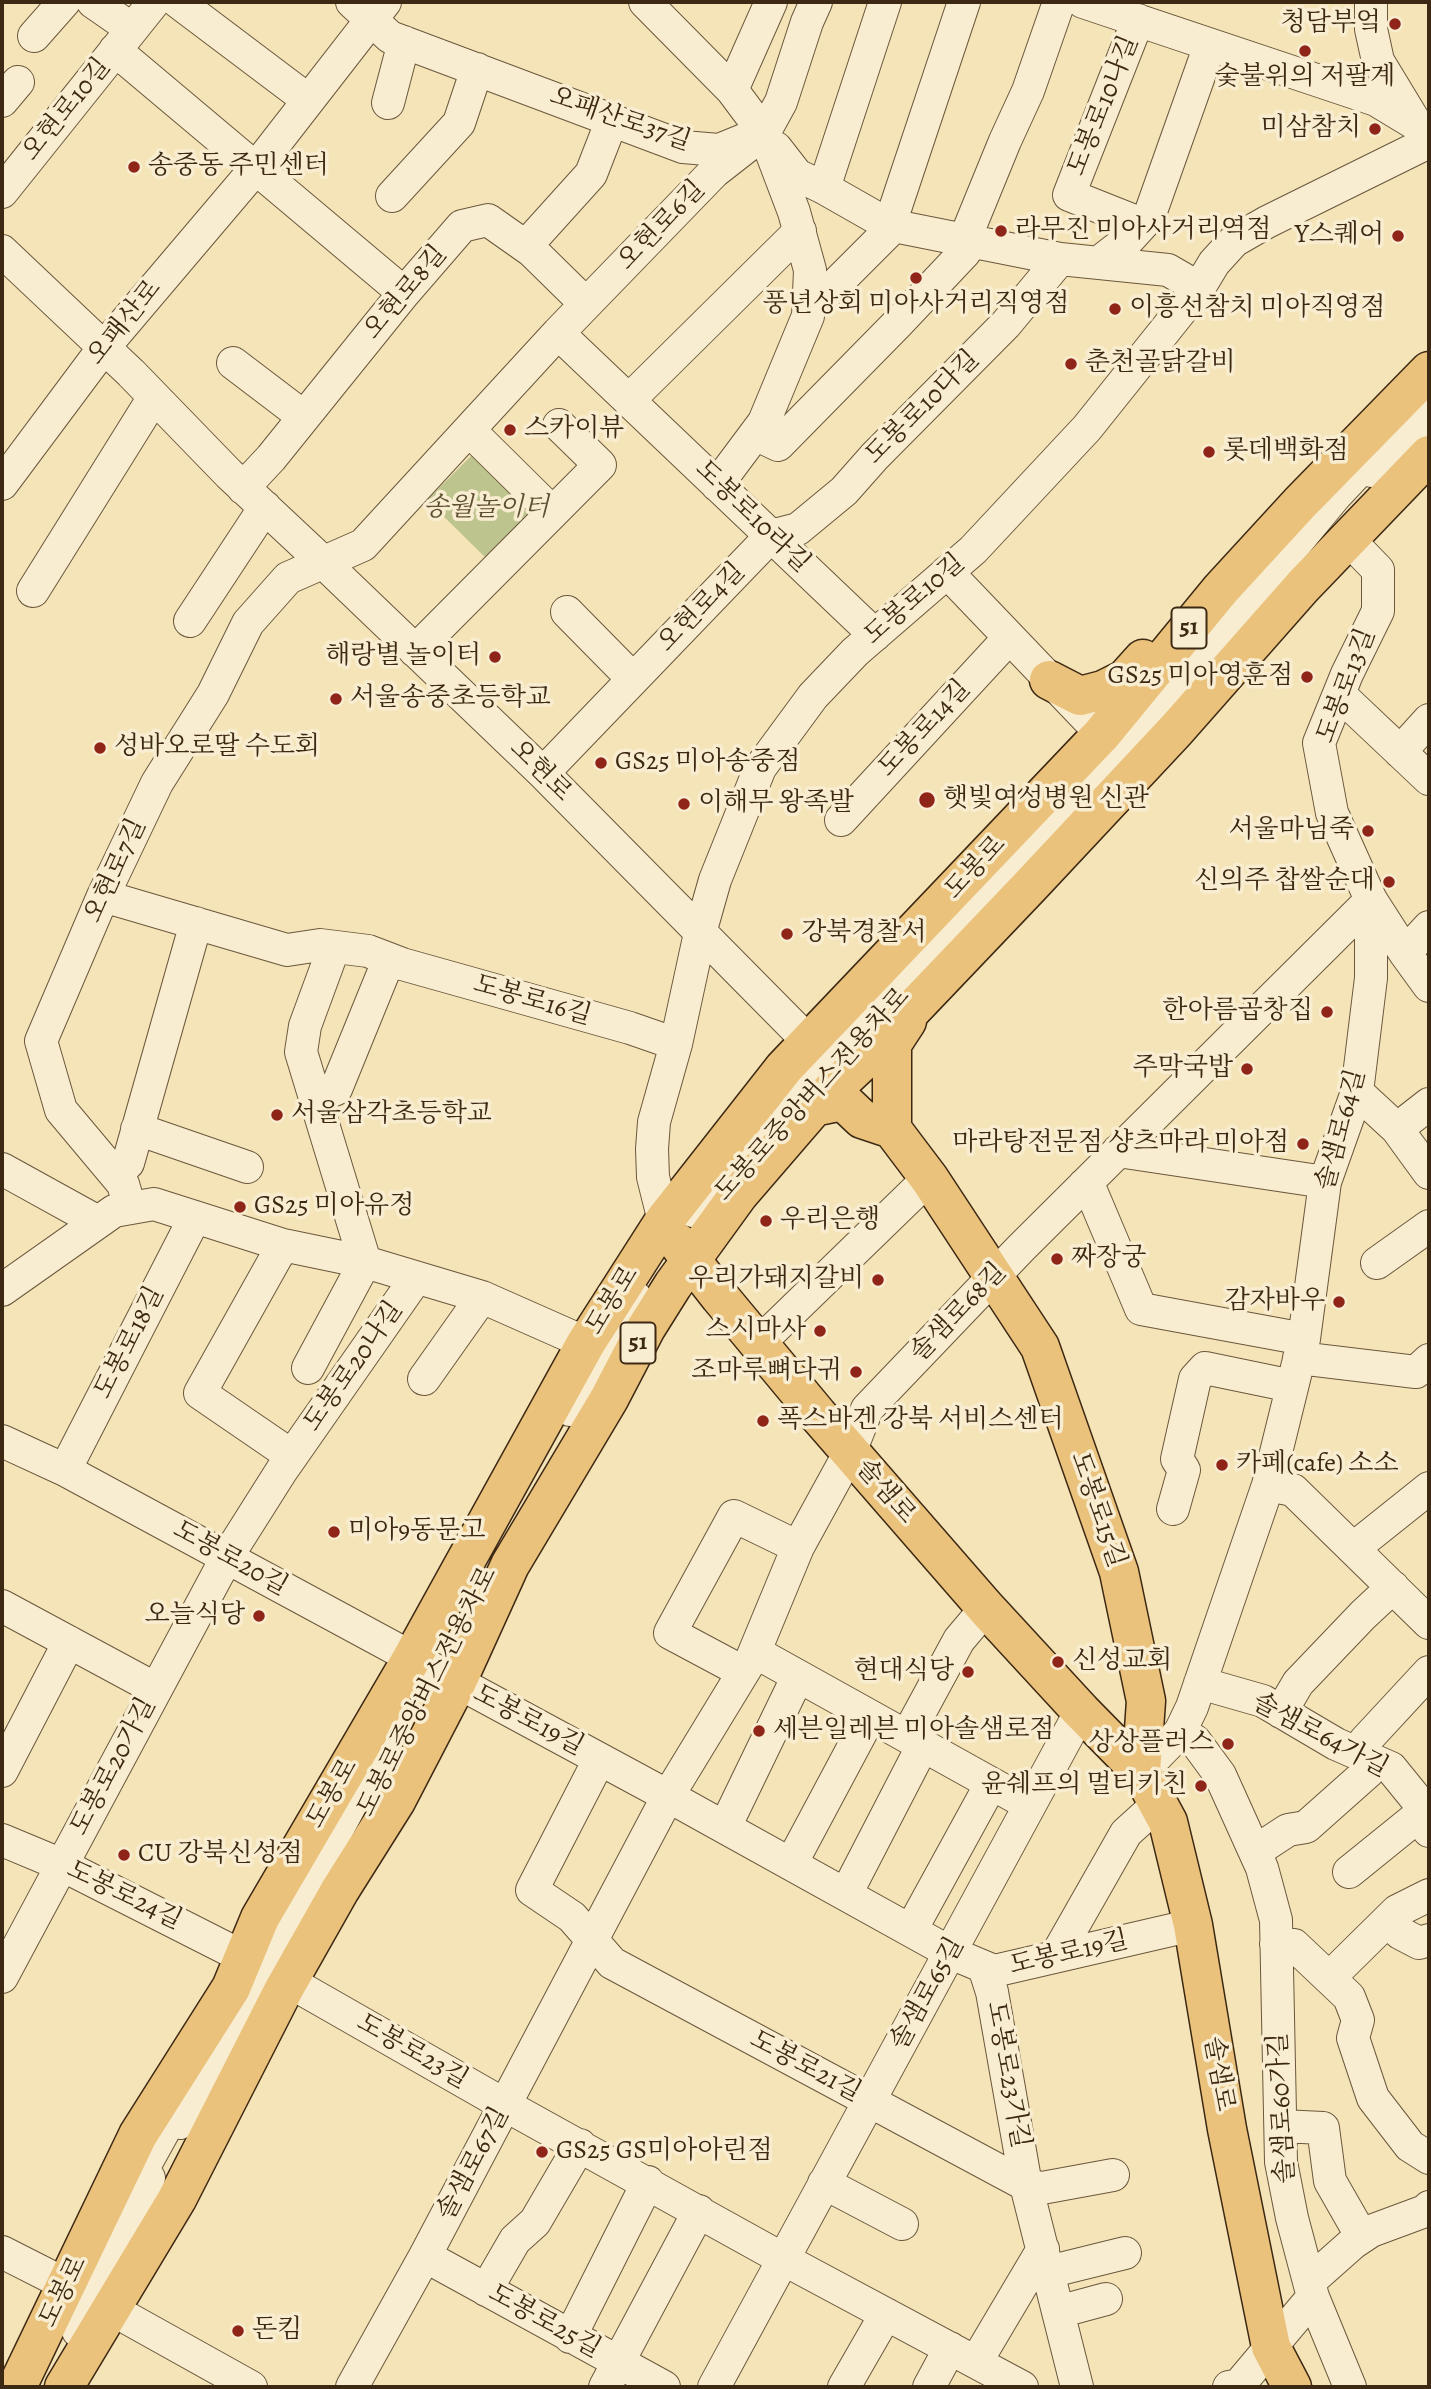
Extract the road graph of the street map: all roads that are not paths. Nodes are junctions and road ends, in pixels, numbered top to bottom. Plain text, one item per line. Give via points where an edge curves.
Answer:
1 (64, 2) edge
2 (93, 2) edge
3 (154, 2) edge
4 (178, 2) edge
5 (645, 2) edge
6 (771, 2) edge
7 (816, 2) edge
8 (885, 2) edge
9 (964, 2) edge
10 (1059, 2) edge
11 (1083, 2) edge
12 (1365, 4) edge
13 (369, 8) edge
14 (677, 14) edge
15 (1138, 20) junction
16 (34, 36) dead end
17 (124, 39) junction
18 (404, 42) junction
19 (1210, 45) junction
20 (477, 69) junction
21 (732, 90) junction
22 (308, 100) junction
23 (388, 103) dead end
24 (612, 120) junction
25 (764, 132) junction
26 (1425, 133) edge
27 (256, 168) junction
28 (824, 187) junction
29 (2, 192) edge
30 (392, 196) dead end
31 (1142, 224) junction
32 (889, 225) junction
33 (800, 231) junction
34 (967, 240) junction
35 (526, 246) junction
36 (2, 251) edge
37 (1060, 259) junction
38 (1098, 263) junction
39 (1199, 288) junction
40 (404, 293) junction
41 (586, 304) junction
42 (808, 304) junction
43 (558, 333) junction
44 (104, 347) junction
45 (233, 363) dead end
46 (1429, 371) edge
47 (1429, 396) edge
48 (154, 397) junction
49 (629, 400) junction
50 (1429, 413) edge
51 (304, 417) junction
52 (559, 425) dead end
53 (469, 430) junction
54 (755, 434) junction
55 (1429, 454) edge
56 (2, 484) edge
57 (718, 485) junction
58 (254, 497) junction
59 (552, 512) junction
60 (1287, 518) junction
61 (771, 536) junction
62 (1348, 539) junction
63 (324, 563) junction
64 (947, 572) junction
65 (33, 591) dead end
66 (567, 612) dead end
67 (190, 621) dead end
68 (875, 635) junction
69 (1009, 638) junction
70 (415, 650) junction
71 (633, 679) junction
72 (1049, 680) junction
73 (1339, 694) junction
74 (1429, 720) edge
75 (1091, 745) junction
76 (1400, 752) junction
77 (542, 773) junction
78 (1429, 779) edge
79 (841, 820) dead end
80 (1009, 870) junction
81 (103, 896) junction
82 (982, 898) junction
83 (1371, 900) junction
84 (196, 923) junction
85 (1429, 927) edge
86 (700, 933) junction
87 (902, 946) junction
88 (334, 947) junction
89 (1405, 953) junction
90 (389, 959) junction
91 (1429, 986) edge
92 (910, 998) junction
93 (870, 1027) junction
94 (809, 1042) junction
95 (676, 1044) junction
96 (1357, 1092) junction
97 (826, 1096) junction
98 (315, 1098) junction
99 (1429, 1104) edge
100 (137, 1129) junction
101 (892, 1129) junction
102 (1397, 1129) junction
103 (1118, 1151) junction
104 (247, 1167) dead end
105 (2, 1169) edge
106 (115, 1173) junction
107 (1429, 1173) edge
108 (929, 1178) junction
109 (1325, 1182) junction
110 (1084, 1185) junction
111 (130, 1209) junction
112 (195, 1217) junction
113 (98, 1222) junction
114 (1429, 1226) edge
115 (678, 1242) junction
116 (283, 1245) junction
117 (365, 1262) junction
118 (1377, 1263) dead end
119 (993, 1277) junction
120 (416, 1278) junction
121 (2, 1290) edge
122 (482, 1297) junction
123 (586, 1343) junction
124 (758, 1344) junction
125 (1429, 1360) edge
126 (1298, 1361) junction
127 (308, 1368) dead end
128 (424, 1379) dead end
129 (2, 1441) edge
130 (850, 1452) junction
131 (292, 1456) junction
132 (65, 1470) junction
133 (1268, 1485) junction
134 (1429, 1488) edge
135 (1173, 1509) dead end
136 (798, 1547) junction
137 (1354, 1548) junction
138 (227, 1557) junction
139 (1393, 1587) junction
140 (2, 1606) edge
141 (986, 1608) junction
142 (1429, 1623) edge
143 (69, 1642) junction
144 (749, 1662) junction
145 (434, 1670) junction
146 (1429, 1672) edge
147 (799, 1676) junction
148 (1200, 1683) junction
149 (156, 1689) junction
150 (1081, 1712) junction
151 (1281, 1712) junction
152 (870, 1716) junction
153 (1180, 1732) junction
154 (915, 1741) junction
155 (1368, 1758) junction
156 (599, 1760) junction
157 (2, 1771) edge
158 (991, 1784) junction
159 (1150, 1788) junction
160 (668, 1796) junction
161 (1030, 1805) junction
162 (1426, 1822) edge
163 (725, 1827) junction
164 (2, 1840) edge
165 (1256, 1851) junction
166 (791, 1864) junction
167 (62, 1865) junction
168 (1349, 1872) dead end
169 (846, 1894) junction
170 (1429, 1895) edge
171 (1387, 1921) junction
172 (1193, 1925) junction
173 (911, 1930) junction
174 (592, 1938) junction
175 (1429, 1940) edge
176 (1276, 1944) junction
177 (951, 1953) junction
178 (1056, 1956) junction
179 (984, 1967) junction
180 (264, 1968) junction
181 (2, 1977) edge
182 (1329, 1978) junction
183 (868, 2102) junction
184 (505, 2105) junction
185 (1281, 2126) junction
186 (580, 2145) junction
187 (1429, 2158) edge
188 (1113, 2175) dead end
189 (648, 2182) junction
190 (824, 2183) junction
191 (1026, 2185) junction
192 (1429, 2207) edge
193 (699, 2211) junction
194 (902, 2224) dead end
195 (1363, 2237) junction
196 (2, 2252) edge
197 (1125, 2253) dead end
198 (425, 2256) junction
199 (783, 2259) junction
200 (1046, 2261) junction
201 (67, 2286) junction
202 (486, 2290) junction
203 (1311, 2290) junction
204 (1106, 2299) dead end
205 (111, 2308) junction
206 (1058, 2312) junction
207 (886, 2314) junction
208 (569, 2337) junction
209 (1271, 2347) junction
210 (963, 2355) junction
211 (612, 2375) edge
212 (17, 2387) edge
213 (36, 2387) edge
214 (48, 2387) edge
215 (64, 2387) edge
216 (251, 2387) edge
217 (352, 2387) edge
218 (664, 2387) edge
219 (714, 2387) edge
220 (844, 2387) edge
221 (929, 2387) edge
222 (1020, 2387) edge
223 (1077, 2387) edge
224 (1229, 2387) edge
225 (1292, 2387) edge
226 (1350, 2387) edge

1 - 16 street
2 - 17 street
3 - 17 street, 오현로10길
4 - 22 street
5 - 14 street
6 - 21 street
7 - 25 street, 오현로6길 via 781,102
8 - 28 street
9 - 32 street
10 - 34 street
11 - 15 street, 도봉로10나길
12 - 26 street via 1378,61
13 - 18 street, 오패산로37길 via 390,37
13 - 22 street, 오패산로
14 - 21 street
15 - 19 street, 도봉로10나길
15 - 31 street, 도봉로10나길 via 1069,195
17 - 27 street
17 - 29 street, 오현로10길
18 - 20 street, 오패산로37길
18 - 23 street
19 - 26 street, 도봉로10나길 via 1376,100
19 - 31 street via 1149,217
20 - 24 street, 오패산로37길
20 - 30 street via 459,123
21 - 25 street
22 - 27 street, 오패산로
24 - 25 street, 오패산로37길 via 683,147 719,150
24 - 35 street via 591,174
25 - 28 street via 797,175
25 - 33 street
25 - 41 street, 오현로6길 via 713,172
26 - 39 street, 도봉로10길 via 1234,241
27 - 40 street
27 - 44 street, 오패산로
28 - 32 street
31 - 38 street
32 - 34 street
32 - 42 street via 887,233 831,290
33 - 42 street via 810,270
33 - 49 street
34 - 37 street
34 - 54 street via 965,252 778,445
35 - 40 street, 오현로8길 via 488,220 462,226
35 - 41 street, 오현로8길
36 - 44 street, 오현로
37 - 38 street
37 - 61 street, 도봉로10다길 via 1006,324 844,491 798,529
38 - 39 street via 1168,270
39 - 64 street, 도봉로10길 via 1087,428
40 - 51 street, 오현로8길
41 - 43 street, 오현로6길
42 - 54 street via 764,422
43 - 49 street, 도봉로10라길
43 - 53 street, 오현로6길
44 - 48 street, 오현로
44 - 56 street, 오패산로
45 - 51 street
46 - 60 main road, 도봉로 / 51
47 - 80 street via 1336,495 1184,677
48 - 58 street, 오현로
48 - 65 street
49 - 57 street, 도봉로10라길
50 - 92 street, 도봉로중앙버스전용차로 via 1341,502 1156,727
51 - 58 street, 오현로8길
52 - 59 street via 600,465
53 - 59 street
53 - 63 street, 오현로6길 via 363,545
54 - 57 street
55 - 62 main road, 도봉로 / 51
57 - 61 street, 도봉로10라길
58 - 63 street, 오현로
58 - 67 street
59 - 70 street
60 - 72 main road via 1217,578 1125,679 1080,696
60 - 75 main road, 도봉로 / 51 via 1221,589
61 - 68 street, 도봉로10라길
61 - 71 street, 오현로4길
62 - 73 street, 도봉로13길 via 1378,570 1378,611
62 - 92 main road, 도봉로 / 51 via 962,957
63 - 70 street, 오현로
63 - 81 street, 오현로7길 via 288,578 248,623 213,694 157,783
64 - 68 street, 도봉로10길
64 - 69 street
66 - 71 street
68 - 86 street, 도봉로10길 via 813,695 760,768 715,880
69 - 72 street
69 - 79 street, 도봉로14길
70 - 77 street, 오현로
71 - 77 street, 오현로4길
72 - 75 street
73 - 76 street
73 - 83 street, 도봉로13길 via 1319,743 1332,813
74 - 76 street
75 - 80 street
75 - 87 main road, 도봉로 / 51
76 - 78 street
77 - 86 street, 오현로
80 - 82 street
81 - 84 street, 도봉로16길
81 - 106 street, 오현로7길 via 41,1041 61,1110
82 - 87 street
82 - 115 street via 837,1050
83 - 89 street, 도봉로13길
83 - 96 street, 솔샘로64길 via 1371,978
83 - 103 street, 솔샘로68길
84 - 88 street, 도봉로16길 via 287,950
84 - 100 street
85 - 89 street
86 - 94 street, 오현로
86 - 95 street, 도봉로10길
87 - 94 main road, 도봉로 / 51
88 - 90 street, 도봉로16길
88 - 98 street via 305,1027 301,1052
89 - 91 street, 도봉로13길
90 - 95 street, 도봉로16길
90 - 98 street via 336,1090
92 - 93 street, 도봉로중앙버스전용차로
92 - 97 main road, 도봉로 / 51
92 - 101 main road via 892,1044
93 - 97 street
93 - 115 street, 도봉로중앙버스전용차로
94 - 115 main road, 도봉로 / 51 via 765,1091
95 - 115 street, 도봉로10길 via 654,1122 652,1149 653,1177
96 - 102 street
96 - 109 street, 솔샘로64길
97 - 101 main road via 843,1101 862,1119
97 - 115 main road, 도봉로 / 51 via 739,1194
98 - 117 street
99 - 102 street
100 - 104 street
100 - 106 street via 128,1163
101 - 108 main road, 도봉로15길
102 - 107 street
103 - 109 street
103 - 110 street, 솔샘로68길
105 - 113 street
106 - 111 street, 오현로7길
108 - 119 main road, 도봉로15길
108 - 124 street
109 - 126 street, 솔샘로64길
110 - 119 street, 솔샘로68길
110 - 126 street via 1092,1193 1141,1309
111 - 112 street via 154,1204
111 - 113 street via 114,1211
112 - 116 street
112 - 132 street, 도봉로18길
113 - 121 street
114 - 118 street
115 - 123 main road, 도봉로 / 51
115 - 124 main road, 솔샘로
115 - 145 main road, 도봉로 / 51 via 651,1318 609,1399 510,1565
116 - 117 street
116 - 131 street, 도봉로20나길 via 200,1394
117 - 120 street
117 - 127 street
119 - 130 street, 솔샘로68길 via 867,1409
119 - 159 main road, 도봉로15길 via 1040,1347 1119,1572 1146,1702
120 - 122 street
120 - 131 street, 도봉로20나길
122 - 123 street
122 - 128 street
123 - 145 main road, 도봉로 / 51
124 - 130 main road, 솔샘로
125 - 126 street via 1416,1372
126 - 133 street, 솔샘로64길
126 - 135 street via 1205,1368 1195,1379 1177,1459 1184,1470
129 - 132 street, 도봉로20길
130 - 136 street, 솔샘로67길
130 - 141 main road, 솔샘로
131 - 138 street, 도봉로20나길
132 - 138 street, 도봉로20길
133 - 137 street via 1293,1490
133 - 148 street, 솔샘로64길
134 - 137 street
136 - 144 street, 솔샘로67길
136 - 144 street via 734,1516 670,1633
137 - 139 street
138 - 145 street, 도봉로20길
138 - 149 street, 도봉로20가길
139 - 142 street
139 - 151 street via 1298,1683
140 - 143 street
141 - 150 main road, 솔샘로
141 - 154 street via 959,1640
143 - 149 street
143 - 157 street
144 - 147 street
144 - 160 street, 솔샘로67길
145 - 156 street, 도봉로19길
145 - 180 main road, 도봉로 / 51 via 396,1801 340,1890
145 - 180 main road, 도봉로 / 51 via 260,1918
146 - 155 street via 1365,1741
147 - 152 street
147 - 163 street
148 - 151 street, 솔샘로64가길 via 1263,1701
148 - 153 street, 솔샘로64길
149 - 167 street, 도봉로20가길
150 - 159 main road, 솔샘로
150 - 161 street, 솔샘로65길
151 - 155 street, 솔샘로64가길
152 - 154 street
152 - 166 street
153 - 159 street, 솔샘로64길
153 - 165 street, 솔샘로60가길 via 1195,1741 1220,1775
154 - 158 street
154 - 169 street
155 - 162 street, 솔샘로64가길 via 1391,1768 1417,1800
155 - 165 street via 1369,1771 1306,1827 1288,1830
156 - 160 street, 도봉로19길
156 - 174 street, 도봉로19길 via 532,1890 572,1917
158 - 161 street
158 - 173 street
159 - 172 main road, 솔샘로 via 1168,1822
159 - 178 street
160 - 163 street, 도봉로19길
160 - 174 street, 솔샘로67길
161 - 177 street, 솔샘로65길
162 - 168 street, 솔샘로64가길
163 - 166 street, 도봉로19길
164 - 167 street, 도봉로24길
165 - 176 street, 솔샘로60가길 via 1276,1920
166 - 169 street, 도봉로19길
167 - 180 street, 도봉로24길
167 - 181 street, 도봉로20가길
169 - 173 street, 도봉로19길
170 - 171 street
171 - 175 street via 1419,1943
171 - 182 street
172 - 178 street, 도봉로19길
172 - 209 main road, 솔샘로 via 1227,2129
173 - 177 street, 도봉로19길
174 - 183 street, 도봉로21길 via 612,1963
174 - 184 street, 솔샘로67길
176 - 182 street via 1294,1945
176 - 185 street, 솔샘로60가길
177 - 179 street, 도봉로19길
177 - 183 street, 솔샘로65길
178 - 179 street, 도봉로19길 via 994,1971
179 - 191 street, 도봉로23가길
180 - 184 street, 도봉로23길
180 - 201 main road, 도봉로 / 51 via 231,1988 138,2135
180 - 205 main road, 도봉로 / 51 via 177,2199
180 - 213 street via 132,2186
180 - 214 street via 146,2182 97,2297
182 - 187 street via 1349,1997 1357,2020 1353,2038 1373,2098 1410,2146
183 - 190 street, 솔샘로65길
183 - 191 street, 도봉로21길
184 - 186 street, 도봉로23길
184 - 198 street, 솔샘로67길
185 - 195 street via 1324,2128 1330,2181
185 - 203 street, 솔샘로60가길 via 1283,2173
186 - 189 street, 도봉로23길
186 - 202 street via 535,2222 515,2240
188 - 191 street, 도봉로23가길 via 1042,2188
189 - 193 street, 도봉로23길
189 - 208 street
190 - 194 street
190 - 199 street, 솔샘로65길
191 - 200 street, 도봉로23가길
192 - 195 street
193 - 199 street, 도봉로23길
193 - 211 street
195 - 203 street
196 - 201 street
197 - 200 street
198 - 202 street, 도봉로25길
198 - 217 street, 솔샘로67길
199 - 207 street, 도봉로23길
199 - 219 street, 솔샘로65길
200 - 206 street, 도봉로23가길
200 - 210 street
201 - 212 main road, 도봉로 / 51
202 - 208 street, 도봉로25길
203 - 209 street
203 - 226 street, 솔샘로60가길
204 - 206 street
205 - 215 main road, 도봉로 / 51
205 - 216 street
206 - 223 street, 도봉로23가길
207 - 210 street, 도봉로23길
207 - 220 street
208 - 211 street, 도봉로25길
209 - 224 street via 1238,2386
209 - 225 main road, 솔샘로
210 - 221 street
210 - 222 street, 도봉로23길
211 - 218 street, 도봉로25길

